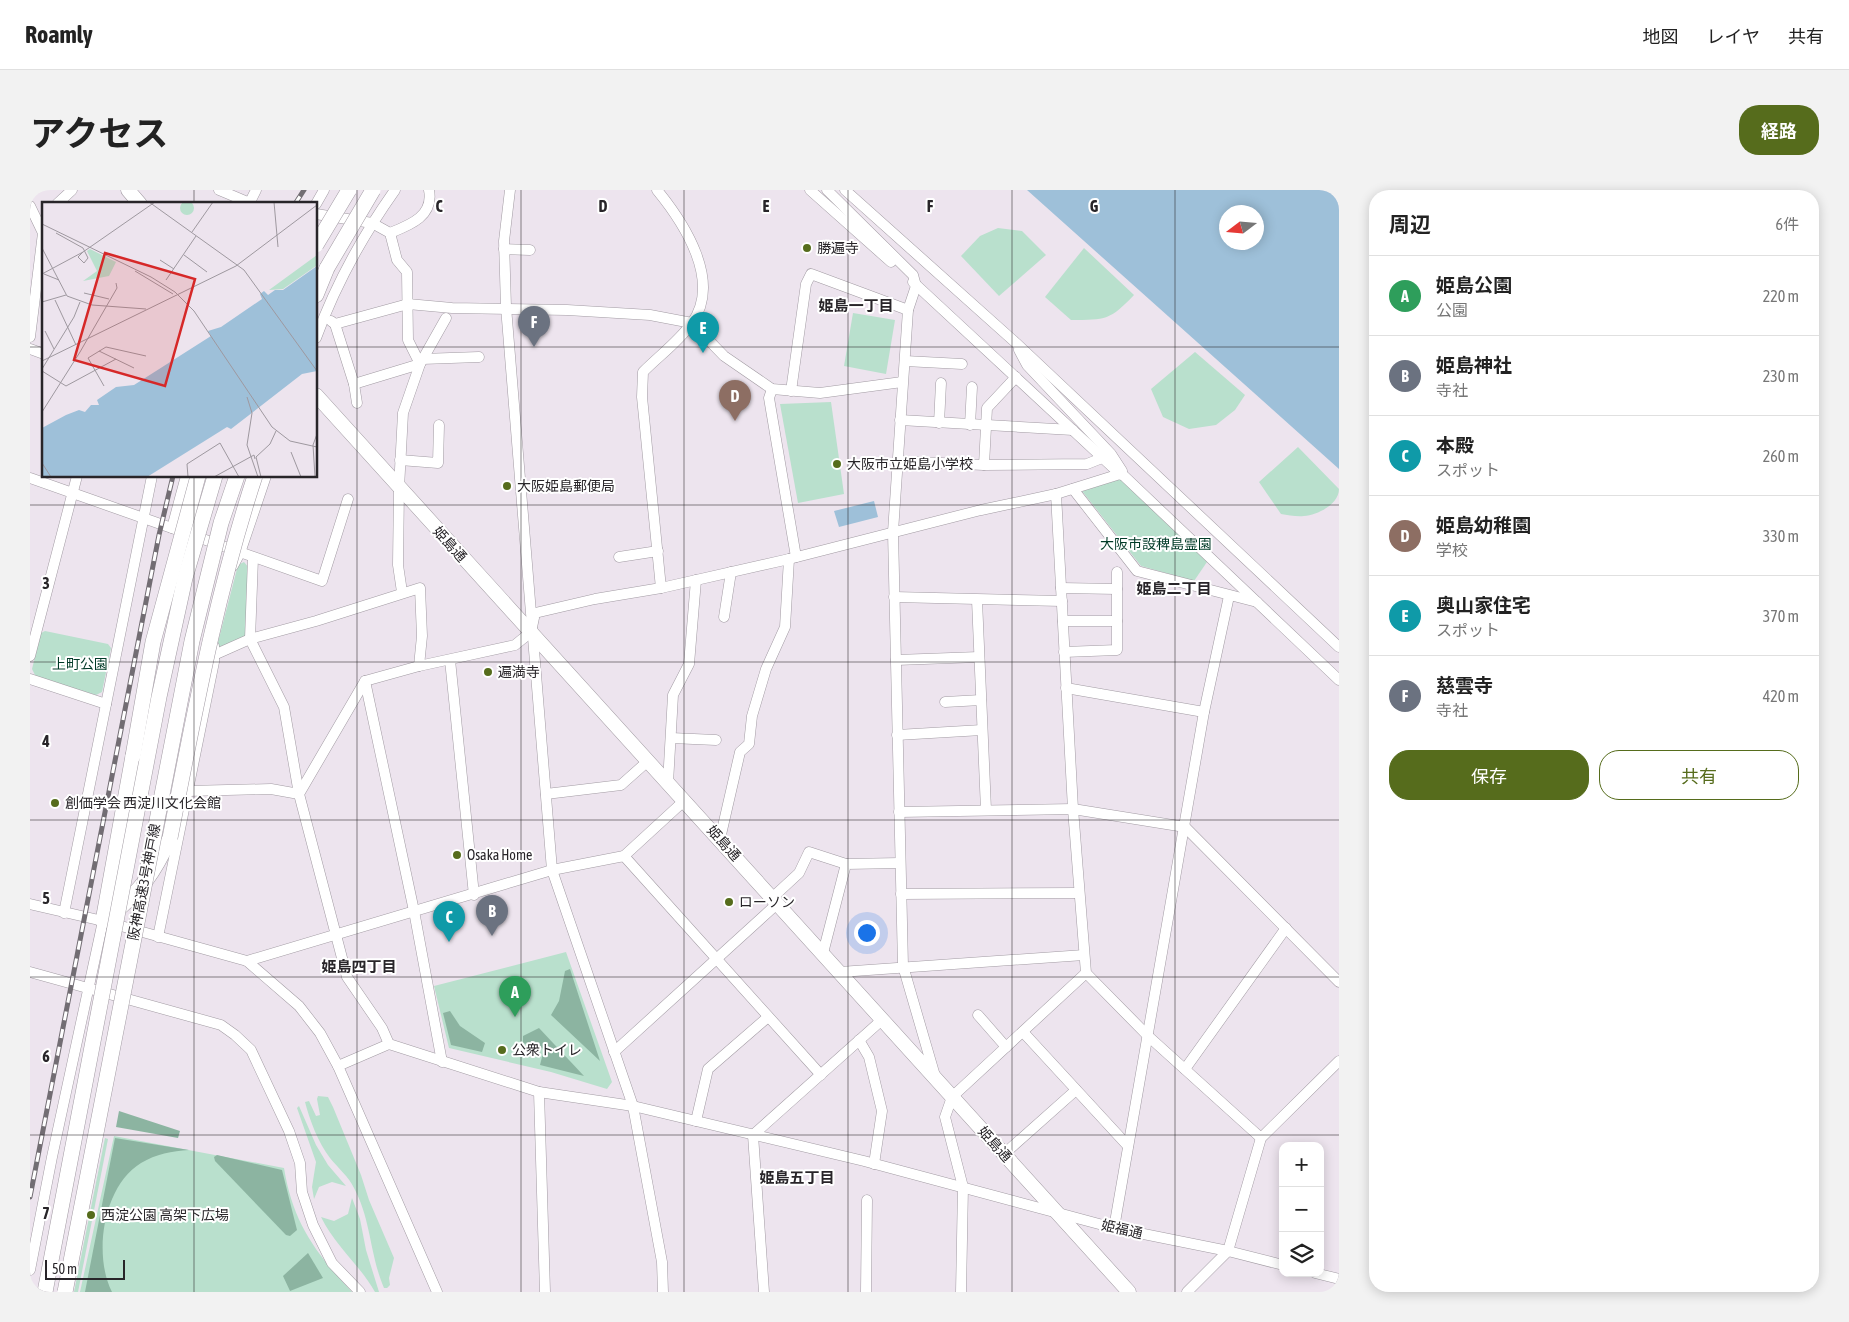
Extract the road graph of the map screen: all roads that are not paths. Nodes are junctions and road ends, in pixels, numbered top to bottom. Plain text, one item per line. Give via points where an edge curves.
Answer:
1 (72, 190) edge
2 (128, 190) edge
3 (219, 190) edge
4 (256, 190) edge
5 (324, 190) edge
6 (343, 190) edge
7 (349, 190) edge
8 (373, 190) edge
9 (395, 190) edge
10 (429, 190) edge
11 (510, 190) edge
12 (657, 190) edge
13 (810, 190) edge
14 (827, 190) edge
15 (845, 190) edge
16 (59, 202) edge
17 (138, 202) edge
18 (246, 202) edge
19 (251, 202) edge
20 (317, 202) edge
21 (30, 206) edge
22 (37, 214) edge
23 (318, 214) edge
24 (372, 224) junction
25 (318, 230) edge
26 (390, 233) junction
27 (318, 242) edge
28 (504, 249) junction
29 (530, 250) dead end
30 (327, 268) junction
31 (318, 285) edge
32 (916, 286) junction
33 (318, 290) edge
34 (408, 304) junction
35 (506, 308) junction
36 (908, 310) junction
37 (324, 317) junction
38 (446, 318) dead end
39 (692, 323) junction
40 (335, 324) junction
41 (318, 333) edge
42 (30, 337) edge
43 (1016, 343) junction
44 (30, 349) edge
45 (42, 353) edge
46 (479, 357) dead end
47 (905, 361) junction
48 (421, 362) junction
49 (962, 364) dead end
50 (1016, 377) junction
51 (902, 382) junction
52 (941, 383) dead end
53 (354, 384) junction
54 (972, 388) dead end
55 (772, 389) junction
56 (791, 391) junction
57 (318, 397) edge
58 (357, 403) dead end
59 (900, 420) junction
60 (939, 423) junction
61 (439, 425) dead end
62 (970, 425) junction
63 (986, 426) junction
64 (1072, 430) junction
65 (1102, 458) junction
66 (400, 460) junction
67 (898, 461) junction
68 (984, 465) junction
69 (1120, 474) junction
70 (30, 478) edge
71 (76, 478) edge
72 (152, 478) edge
73 (185, 478) edge
74 (197, 478) edge
75 (214, 478) edge
76 (236, 478) edge
77 (254, 478) edge
78 (265, 478) edge
79 (399, 488) junction
80 (1073, 489) junction
81 (72, 492) junction
82 (1056, 494) junction
83 (348, 499) dead end
84 (144, 518) junction
85 (172, 528) junction
86 (894, 532) junction
87 (658, 551) junction
88 (240, 553) junction
89 (619, 557) dead end
90 (253, 558) junction
91 (793, 558) junction
92 (731, 572) junction
93 (1117, 572) dead end
94 (696, 580) junction
95 (661, 588) junction
96 (1061, 588) junction
97 (1117, 589) junction
98 (402, 592) junction
99 (1229, 596) junction
100 (894, 597) junction
101 (977, 600) junction
102 (1062, 601) junction
103 (1258, 602) junction
104 (724, 617) dead end
105 (1063, 621) junction
106 (1117, 621) junction
107 (531, 632) junction
108 (250, 639) junction
109 (1339, 647) edge
110 (1064, 652) junction
111 (214, 655) junction
112 (30, 656) edge
113 (979, 656) junction
114 (450, 660) junction
115 (896, 660) junction
116 (419, 666) junction
117 (30, 680) edge
118 (365, 680) junction
119 (1339, 680) edge
120 (1066, 688) junction
121 (981, 700) junction
122 (945, 702) dead end
123 (106, 704) junction
124 (1204, 712) junction
125 (982, 730) junction
126 (897, 735) junction
127 (670, 738) junction
128 (716, 740) dead end
129 (648, 761) junction
130 (668, 782) junction
131 (188, 791) junction
132 (300, 794) junction
133 (546, 794) junction
134 (684, 800) junction
135 (1073, 809) junction
136 (986, 810) junction
137 (899, 812) junction
138 (1185, 827) junction
139 (720, 839) junction
140 (624, 856) junction
141 (900, 863) junction
142 (846, 864) junction
143 (552, 870) junction
144 (1079, 893) junction
145 (901, 894) junction
146 (474, 895) junction
147 (776, 900) junction
148 (30, 904) edge
149 (414, 911) junction
150 (64, 913) junction
151 (102, 925) junction
152 (1286, 928) junction
153 (337, 934) junction
154 (158, 937) junction
155 (823, 953) junction
156 (1084, 955) junction
157 (715, 960) junction
158 (248, 961) junction
159 (903, 966) junction
160 (30, 972) edge
161 (840, 972) junction
162 (1086, 972) junction
163 (1339, 982) edge
164 (89, 986) junction
165 (978, 1015) dead end
166 (768, 1017) junction
167 (883, 1019) junction
168 (1023, 1032) junction
169 (1148, 1036) junction
170 (859, 1040) junction
171 (389, 1044) junction
172 (1006, 1047) junction
173 (614, 1052) junction
174 (1339, 1061) edge
175 (442, 1062) junction
176 (338, 1066) junction
177 (1185, 1069) junction
178 (821, 1075) junction
179 (935, 1076) junction
180 (1076, 1090) junction
181 (538, 1092) junction
182 (952, 1097) junction
183 (633, 1106) junction
184 (696, 1121) junction
185 (753, 1135) junction
186 (1261, 1138) junction
187 (1128, 1146) junction
188 (1004, 1154) junction
189 (874, 1164) junction
190 (963, 1186) junction
191 (867, 1200) dead end
192 (1058, 1213) junction
193 (1114, 1228) junction
194 (1228, 1251) junction
195 (1279, 1264) edge
196 (30, 1270) edge
197 (1324, 1275) edge
198 (1339, 1279) edge
199 (45, 1292) edge
200 (66, 1292) edge
201 (360, 1292) edge
202 (437, 1292) edge
203 (545, 1292) edge
204 (662, 1292) edge
205 (764, 1292) edge
206 (866, 1292) edge
207 (961, 1292) edge
208 (1129, 1292) edge
209 (1187, 1292) edge

1 - 16 street
2 - 17 main road
3 - 18 street
4 - 19 street
5 - 20 street
6 - 25 highway
7 - 27 highway, bridge
8 - 30 highway, bridge
9 - 24 street
10 - 26 street via 431,199 422,216
11 - 28 street
12 - 39 street via 693,245 701,265 704,285 701,306
13 - 32 street
14 - 32 street via 912,275
15 - 43 street
21 - 22 street
22 - 42 street via 42,233
23 - 24 street
24 - 26 street
24 - 37 street
26 - 34 street via 397,260 407,272
28 - 29 street
28 - 35 street
30 - 31 highway
30 - 33 highway
32 - 36 street
32 - 50 street
34 - 35 street
34 - 40 street
34 - 48 street via 408,340
35 - 39 street via 650,315
35 - 107 street
36 - 47 street
36 - 56 street via 811,274 806,284
37 - 40 street
37 - 41 street
38 - 48 street
39 - 55 street via 724,356
39 - 87 street via 643,372 642,397
40 - 53 street
43 - 69 street via 1027,365 1111,454 1122,470
43 - 109 street
44 - 45 street
46 - 48 street
47 - 49 street
47 - 51 street
48 - 53 street
48 - 66 street via 404,412
50 - 63 street via 987,408
50 - 64 street
51 - 56 street via 820,393
51 - 59 street
52 - 60 street
53 - 58 street
54 - 62 street
55 - 56 street
55 - 91 street via 769,398
57 - 79 main road, 姫島通
59 - 60 street
59 - 67 street
60 - 62 street
61 - 66 street via 438,463
62 - 63 street
63 - 64 street
63 - 68 street
64 - 65 street
65 - 68 street via 1086,464
65 - 69 street
66 - 79 street
67 - 68 street
67 - 86 street
69 - 80 street
69 - 103 street
70 - 81 street
71 - 81 street
72 - 84 street
73 - 85 street
74 - 151 highway, bridge via 153,642
75 - 199 highway, 阪神高速3号神戸線, bridge via 185,578 159,697
76 - 200 highway, 阪神高速3号神戸線, bridge via 221,523 192,641
77 - 151 highway, bridge via 215,620 170,838 158,865 134,896
78 - 88 street
79 - 98 street via 398,565
79 - 107 main road, 姫島通
80 - 82 street
80 - 99 street via 1137,571
81 - 84 street
81 - 112 street
82 - 86 street
82 - 96 street
83 - 90 street via 322,582
84 - 85 street
84 - 123 street
85 - 88 street
86 - 91 street
86 - 100 street
87 - 89 street
87 - 95 street
88 - 90 street
88 - 111 street via 234,561
90 - 108 street
91 - 92 street
91 - 139 street via 785,627 766,669 752,716 750,744 740,752
92 - 94 street
92 - 104 street
93 - 97 street
94 - 95 street
94 - 127 street via 689,664 673,695
95 - 107 street via 595,599 535,614
96 - 97 street
96 - 102 street
97 - 106 street
98 - 108 street
98 - 116 street via 420,588 422,636
99 - 103 street
99 - 124 street
100 - 101 street
100 - 115 street
101 - 102 street
101 - 113 street
102 - 105 street
103 - 119 street
105 - 106 street
105 - 110 street
106 - 110 street via 1118,650
107 - 114 street via 515,645
107 - 129 main road, 姫島通
107 - 133 street
108 - 111 street
108 - 132 street via 284,707
110 - 120 street
111 - 131 street
113 - 115 street
113 - 121 street
114 - 116 street
114 - 146 street
115 - 126 street
116 - 118 street
117 - 123 street
118 - 132 street
118 - 149 street
120 - 124 street
120 - 135 street
121 - 122 street
121 - 125 street
123 - 150 street
124 - 138 street
125 - 126 street
125 - 136 street
126 - 137 street
127 - 128 street
127 - 130 street
129 - 130 main road, 姫島通
129 - 133 street via 621,785
130 - 134 main road, 姫島通
131 - 132 street via 271,789
131 - 154 street
132 - 153 street
133 - 143 street
134 - 139 main road, 姫島通
134 - 140 street
135 - 136 street
135 - 138 street
135 - 144 street
136 - 137 street
137 - 141 street
138 - 152 street
138 - 169 street
139 - 147 main road, 姫島通
140 - 143 street
140 - 157 street
141 - 142 street
141 - 145 street
142 - 147 street via 809,852 799,872
142 - 155 street
143 - 146 street
143 - 173 street
144 - 145 street
144 - 156 street
145 - 159 street
146 - 149 street
147 - 155 main road, 姫島通
147 - 157 street
148 - 150 street
149 - 153 street
149 - 175 street
150 - 151 street
151 - 154 street
151 - 164 street
152 - 163 street
152 - 177 street
153 - 158 street
153 - 171 street via 347,977 382,1028
154 - 158 street
155 - 161 main road, 姫島通
156 - 159 street
156 - 162 street
157 - 166 street
157 - 173 street
158 - 176 street via 299,1006 320,1033
159 - 161 street
159 - 179 street
160 - 164 street
161 - 167 main road, 姫島通
162 - 168 street
162 - 169 street
164 - 196 street
164 - 201 street via 221,1025 251,1050 289,1131 300,1163 302,1192 313,1225 332,1263
165 - 172 street
166 - 178 street
166 - 184 street via 708,1069
167 - 170 street
167 - 179 main road, 姫島通
168 - 172 street
168 - 180 street
169 - 177 street
169 - 187 street
170 - 178 street
170 - 189 street via 869,1058 882,1111
171 - 175 street, 姫福通
171 - 176 street
172 - 182 street
173 - 183 street
174 - 186 street
175 - 181 street, 姫福通
176 - 202 street
177 - 186 street
178 - 185 street
179 - 182 main road, 姫島通
180 - 187 street
180 - 188 street
181 - 183 street, 姫福通
181 - 203 street
182 - 188 main road, 姫島通
182 - 190 street via 946,1117
183 - 184 street, 姫福通
183 - 204 street via 662,1262
184 - 185 street, 姫福通
185 - 189 street, 姫福通
185 - 205 street
186 - 194 street
187 - 193 street
188 - 192 main road, 姫島通
189 - 190 street, 姫福通
190 - 192 street, 姫福通
190 - 207 street
191 - 206 street
192 - 193 street, 姫福通
192 - 208 main road, 姫島通
193 - 194 street, 姫福通
194 - 195 street, 姫福通
194 - 209 street
197 - 198 street

